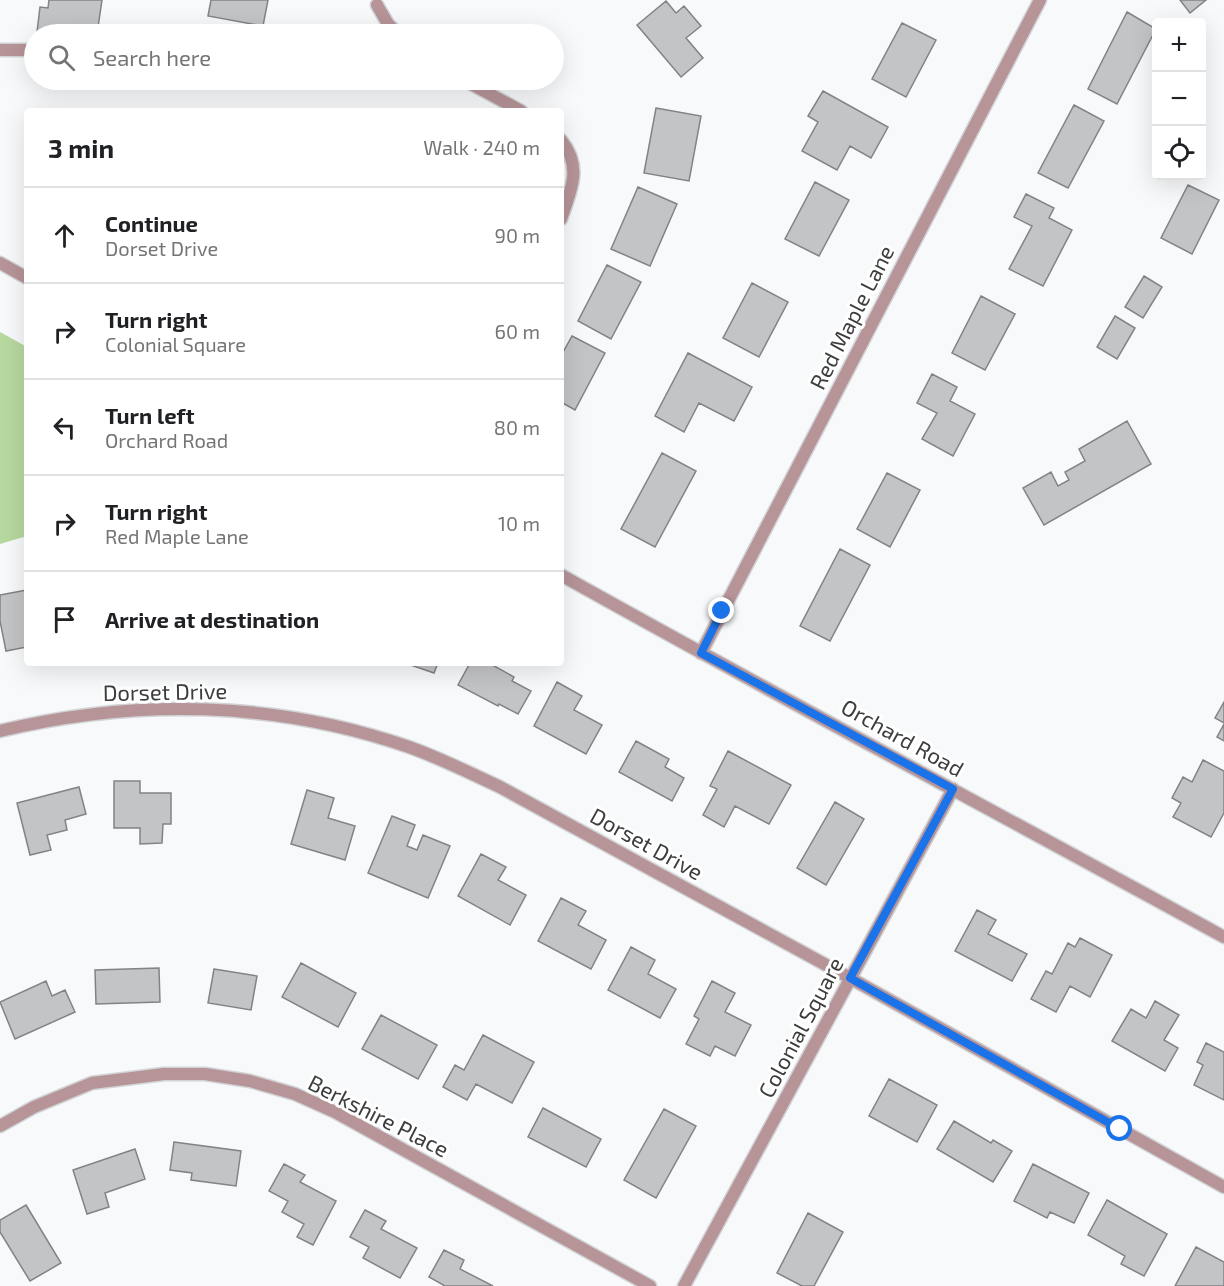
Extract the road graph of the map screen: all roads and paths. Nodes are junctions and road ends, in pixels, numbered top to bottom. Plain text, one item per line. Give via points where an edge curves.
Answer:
1 (1040, 0) edge
2 (377, 5) dead end
3 (388, 24) edge
4 (0, 50) edge
5 (24, 50) edge
6 (483, 90) edge
7 (516, 108) edge
8 (564, 145) edge
9 (564, 209) edge
10 (0, 263) edge
11 (24, 276) edge
12 (564, 576) edge
13 (701, 653) junction
14 (0, 731) edge
15 (953, 789) junction
16 (1224, 937) edge
17 (850, 978) junction
18 (0, 1126) edge
19 (1224, 1187) edge
20 (650, 1286) edge
21 (684, 1286) edge

1 - 13 street, Red Maple Lane
2 - 3 street
4 - 5 street
6 - 7 street
8 - 9 street via 573,160 574,176
10 - 11 street
12 - 13 street, Orchard Road
13 - 15 street, Orchard Road
14 - 17 street, Dorset Drive via 97,712 177,707 273,714 374,736 457,766 501,787
15 - 16 street, Orchard Road
15 - 17 street, Colonial Square
17 - 19 street, Dorset Drive
17 - 21 street, Colonial Square
18 - 20 street, Berkshire Place via 92,1083 164,1074 250,1080 335,1112

